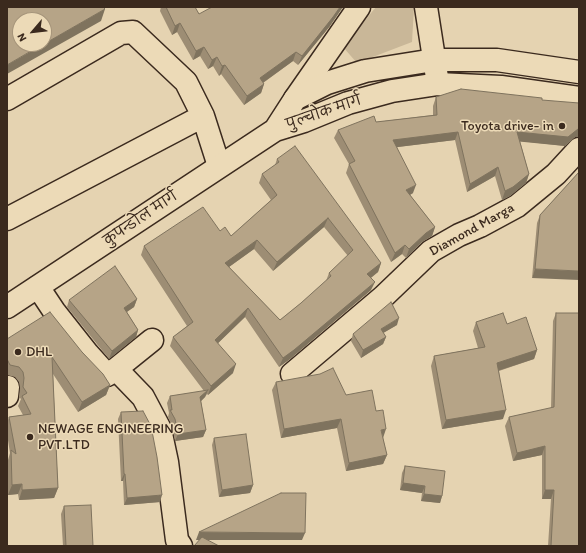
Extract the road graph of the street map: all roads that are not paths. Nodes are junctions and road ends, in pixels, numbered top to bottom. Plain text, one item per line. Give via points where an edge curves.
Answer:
1 (359, 7) edge
2 (426, 7) edge
3 (434, 60) junction
4 (579, 72) edge
5 (438, 84) junction
6 (579, 98) edge
7 (7, 99) edge
8 (295, 100) junction
9 (203, 116) junction
10 (275, 130) junction
11 (579, 149) edge
12 (219, 166) junction
13 (7, 219) edge
14 (38, 287) junction
15 (7, 307) edge
16 (152, 340) dead end
17 (116, 369) junction
18 (292, 374) dead end
19 (181, 546) edge

1 - 8 main road
2 - 3 main road
3 - 4 main road, पुल्चोक मार्ग via 497,60
3 - 5 main road
3 - 8 main road, पुल्चोक मार्ग via 364,71 327,82
5 - 6 main road, पुल्चोक मार्ग via 501,87
5 - 10 main road, पुल्चोक मार्ग via 392,90
7 - 9 main road via 122,33 133,32 186,82
8 - 10 main road, पुल्चोक मार्ग
9 - 12 main road
9 - 13 main road
10 - 12 main road, कुपन्डोल मार्ग
11 - 18 main road, Diamond Marga via 556,174 517,206 431,251 383,297
12 - 14 main road, कुपन्डोल मार्ग
14 - 15 main road, कुपन्डोल मार्ग
14 - 17 main road via 83,348 107,375
16 - 17 main road
17 - 19 main road via 143,397 160,429 177,540

